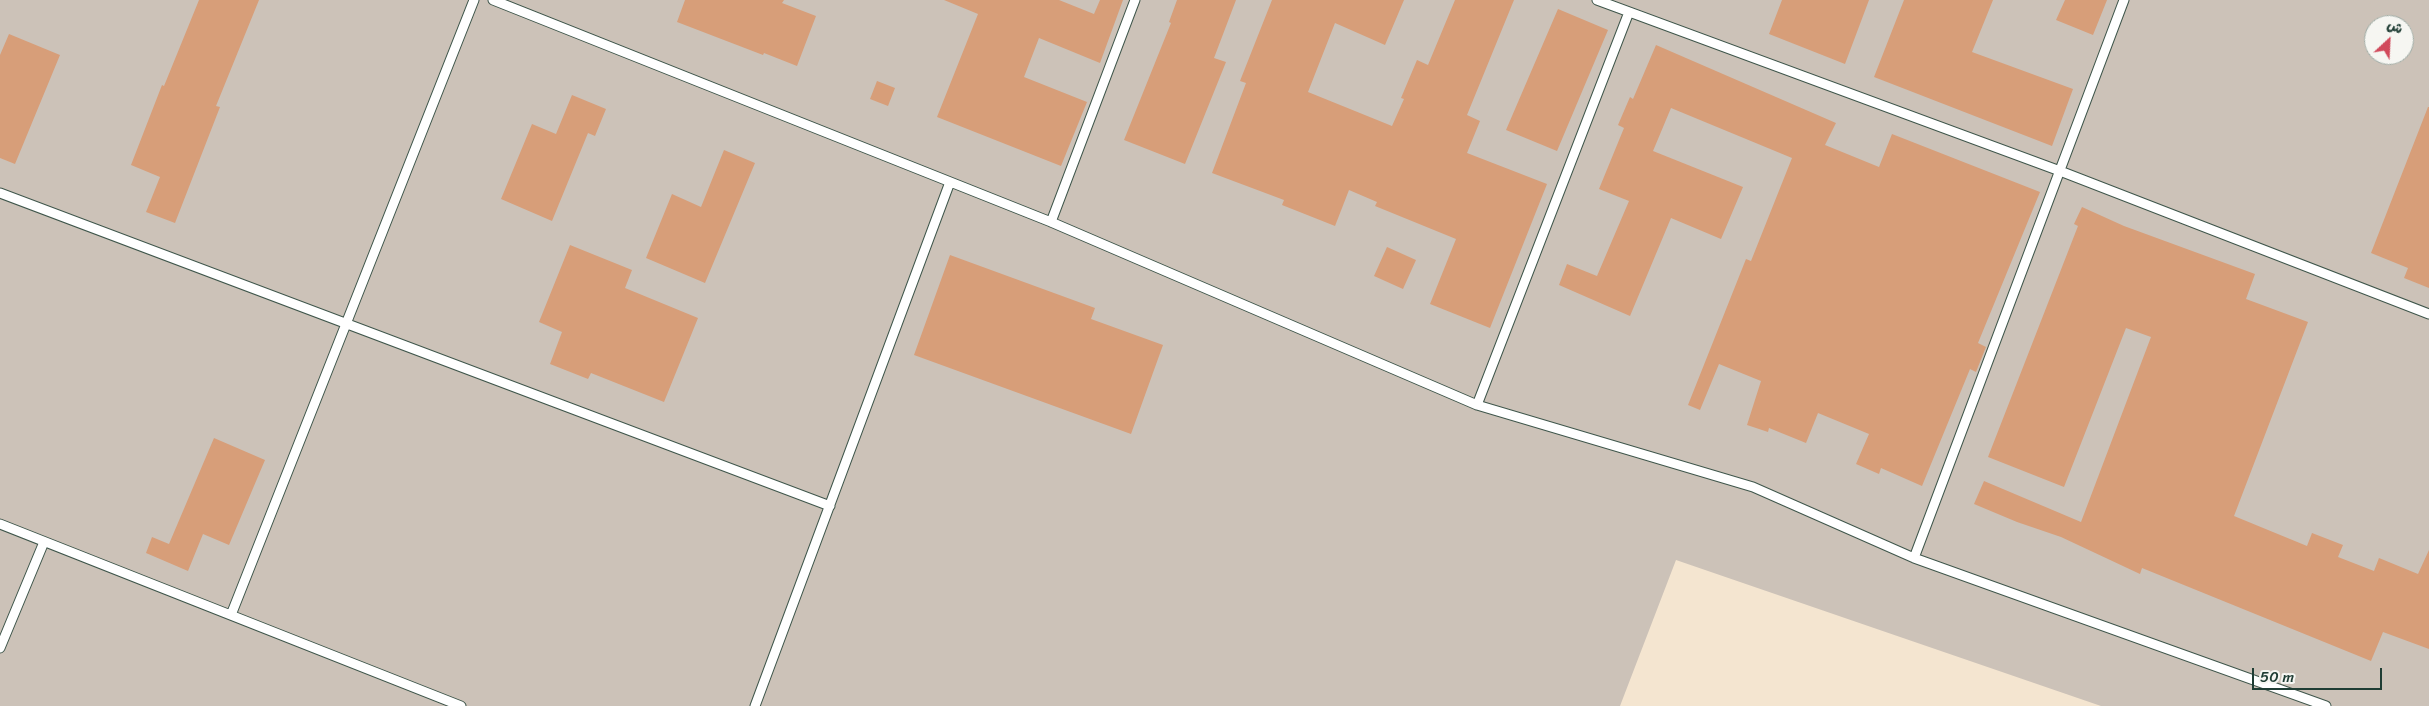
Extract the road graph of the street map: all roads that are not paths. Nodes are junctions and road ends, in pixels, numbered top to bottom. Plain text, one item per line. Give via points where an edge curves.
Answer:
1 (474, 0) edge
2 (493, 0) edge
3 (1135, 0) edge
4 (1597, 0) edge
5 (2124, 0) edge
6 (1630, 12) junction
7 (2060, 171) junction
8 (950, 182) junction
9 (0, 193) edge
10 (1051, 222) junction
11 (2429, 314) edge
12 (346, 323) junction
13 (1477, 405) junction
14 (830, 506) junction
15 (0, 524) edge
16 (44, 542) junction
17 (1914, 558) junction
18 (231, 616) junction
19 (0, 648) edge
20 (461, 706) edge
21 (755, 706) edge
22 (2326, 706) edge

1 - 12 lane
2 - 8 lane
3 - 10 lane
4 - 6 lane
5 - 7 lane
6 - 7 lane
6 - 13 lane
7 - 11 lane
7 - 17 lane
8 - 10 lane
8 - 14 lane
9 - 12 lane
10 - 13 lane
12 - 14 lane
12 - 18 lane
13 - 17 lane via 1753,487
14 - 21 lane
15 - 16 lane
16 - 18 lane
16 - 19 lane
17 - 22 lane
18 - 20 lane

